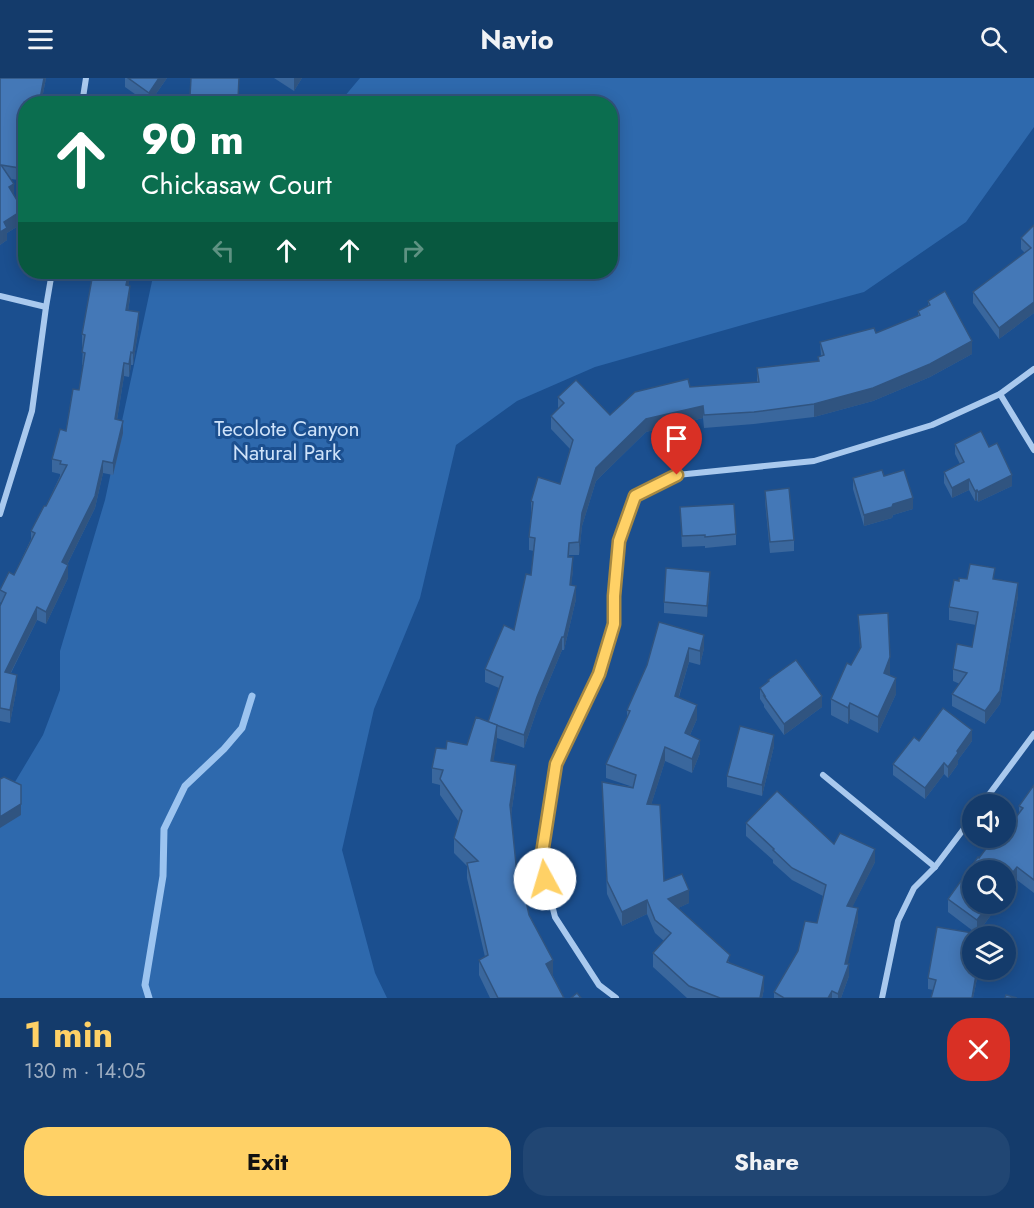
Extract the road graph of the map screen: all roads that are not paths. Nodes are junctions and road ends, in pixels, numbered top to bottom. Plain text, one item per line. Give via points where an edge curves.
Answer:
1 (86, 78) edge
2 (83, 96) edge
3 (51, 279) edge
4 (0, 296) edge
5 (46, 307) junction
6 (1034, 369) edge
7 (1000, 394) junction
8 (1034, 450) edge
9 (0, 514) edge
10 (1034, 734) edge
11 (823, 775) dead end
12 (989, 794) edge
13 (962, 831) edge
14 (935, 867) junction
15 (616, 998) edge
16 (882, 998) edge

1 - 2 street
3 - 5 street
4 - 5 street
5 - 9 street via 32,411
6 - 7 street
7 - 8 street
7 - 15 street via 932,425 814,461 677,475 635,496 619,541 614,624 599,674 556,764 541,860 555,917 599,985
10 - 12 street
11 - 14 street
13 - 14 street
14 - 16 street via 914,888 898,921

